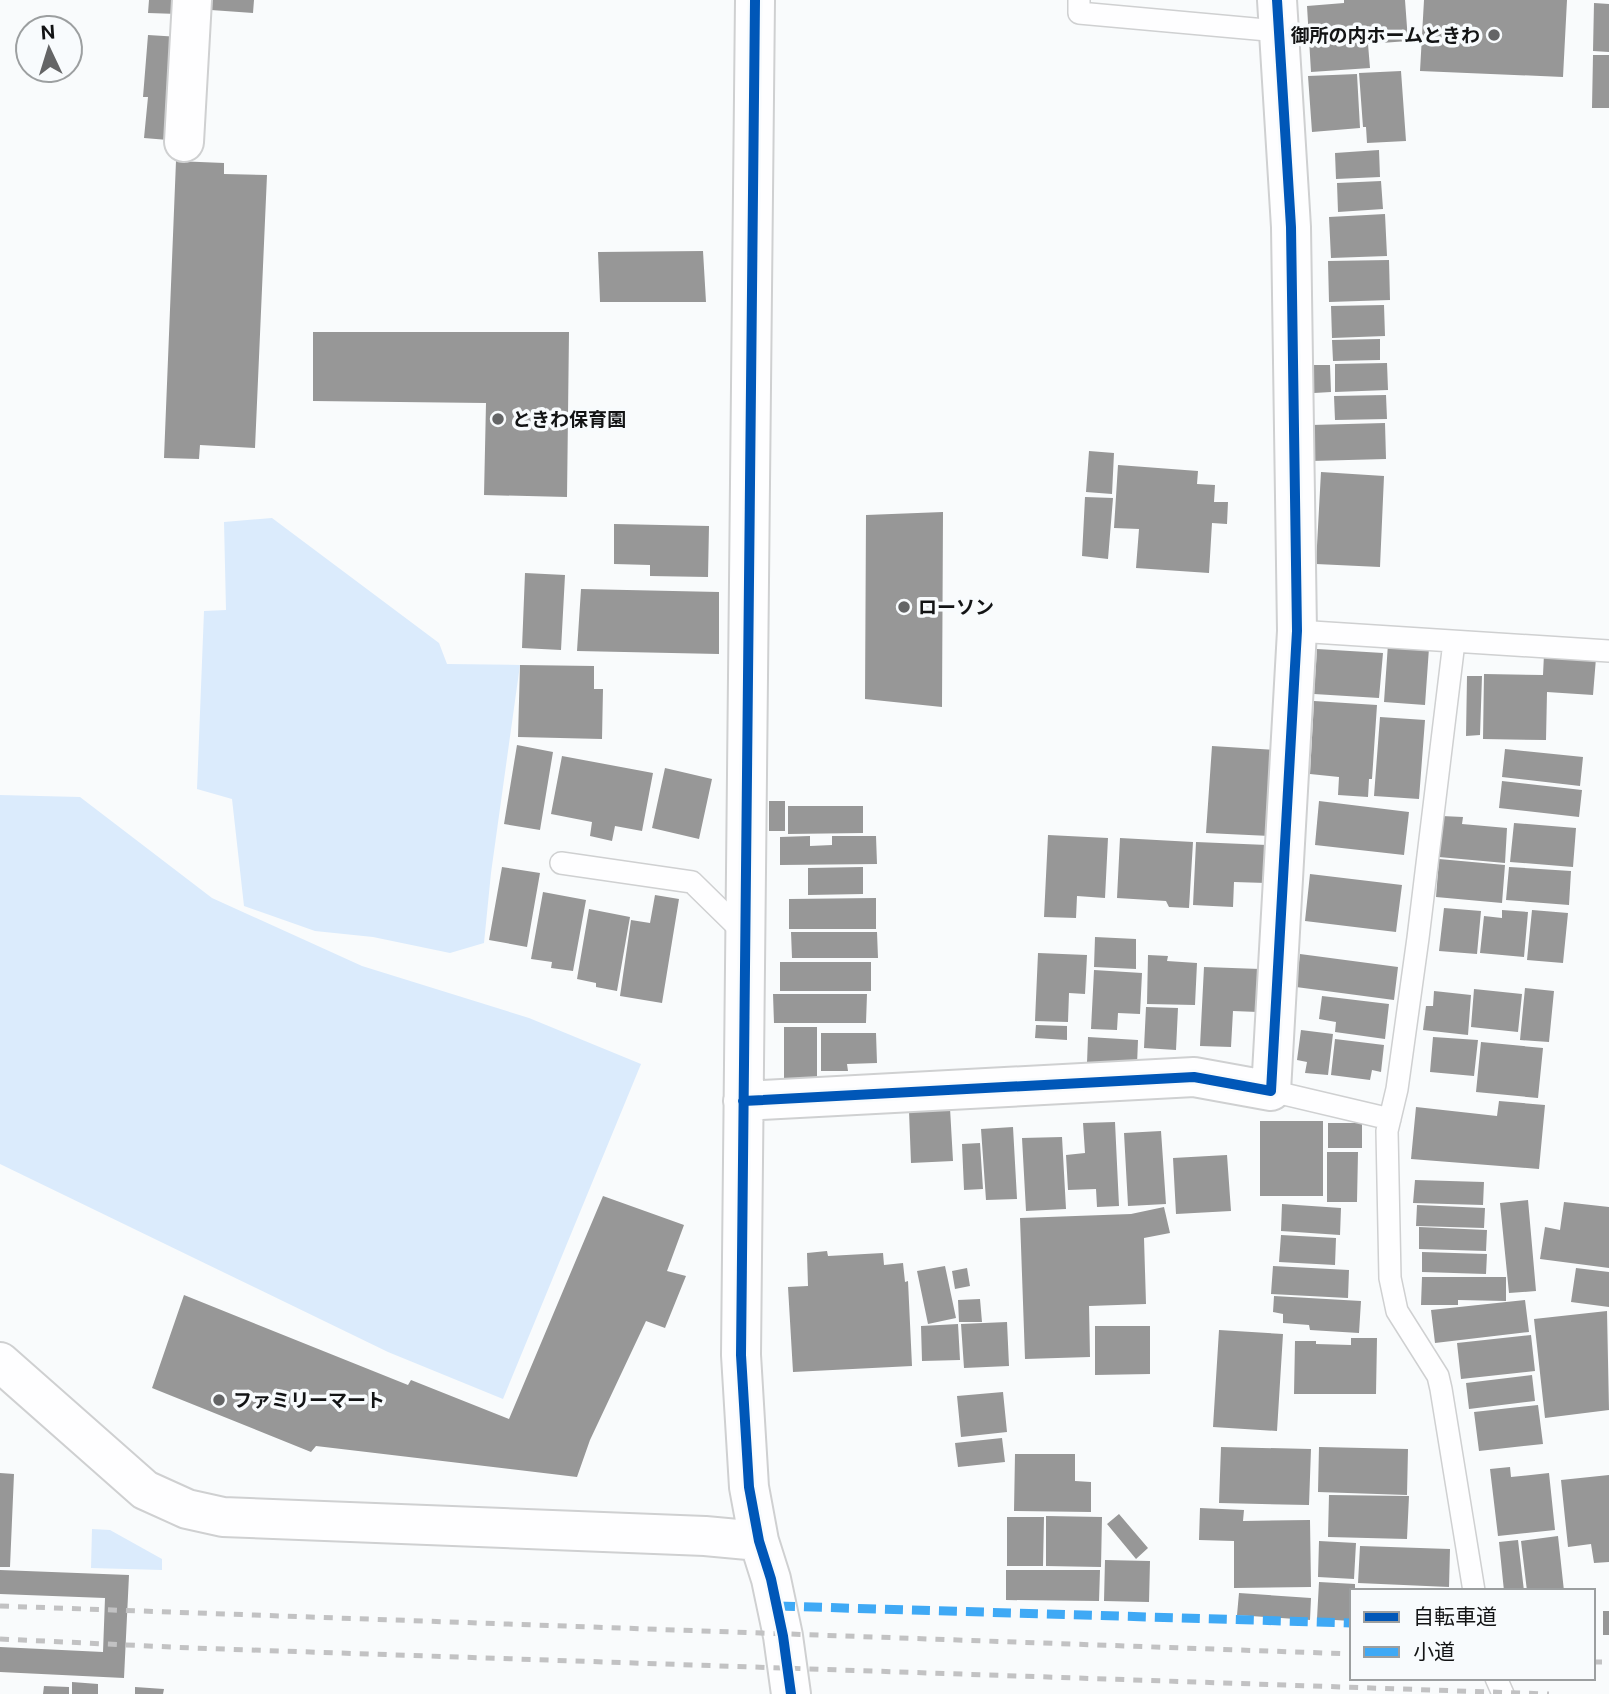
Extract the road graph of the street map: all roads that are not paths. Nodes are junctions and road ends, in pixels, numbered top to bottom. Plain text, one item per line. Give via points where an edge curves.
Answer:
1 (192, 0) edge
2 (755, 0) edge
3 (1079, 0) edge
4 (1278, 16) edge
5 (184, 142) dead end
6 (1297, 631) junction
7 (1454, 642) junction
8 (1609, 651) edge
9 (561, 863) dead end
10 (745, 934) junction
11 (1271, 1091) junction
12 (743, 1101) junction
13 (1390, 1119) junction
14 (0, 1362) edge
15 (759, 1541) junction
16 (1474, 1589) edge
17 (791, 1694) edge

1 - 5 street
2 - 10 street
3 - 4 lane via 1079,13
4 - 6 street via 1291,227
6 - 7 lane
6 - 11 street
7 - 8 lane
7 - 13 lane via 1419,938
9 - 10 lane via 692,882
10 - 12 street
11 - 12 street via 1194,1077
11 - 13 lane
12 - 15 street via 741,1355 749,1487
13 - 16 lane via 1390,1278 1396,1311 1438,1376
14 - 15 street via 145,1490 223,1517
15 - 17 street via 783,1636

